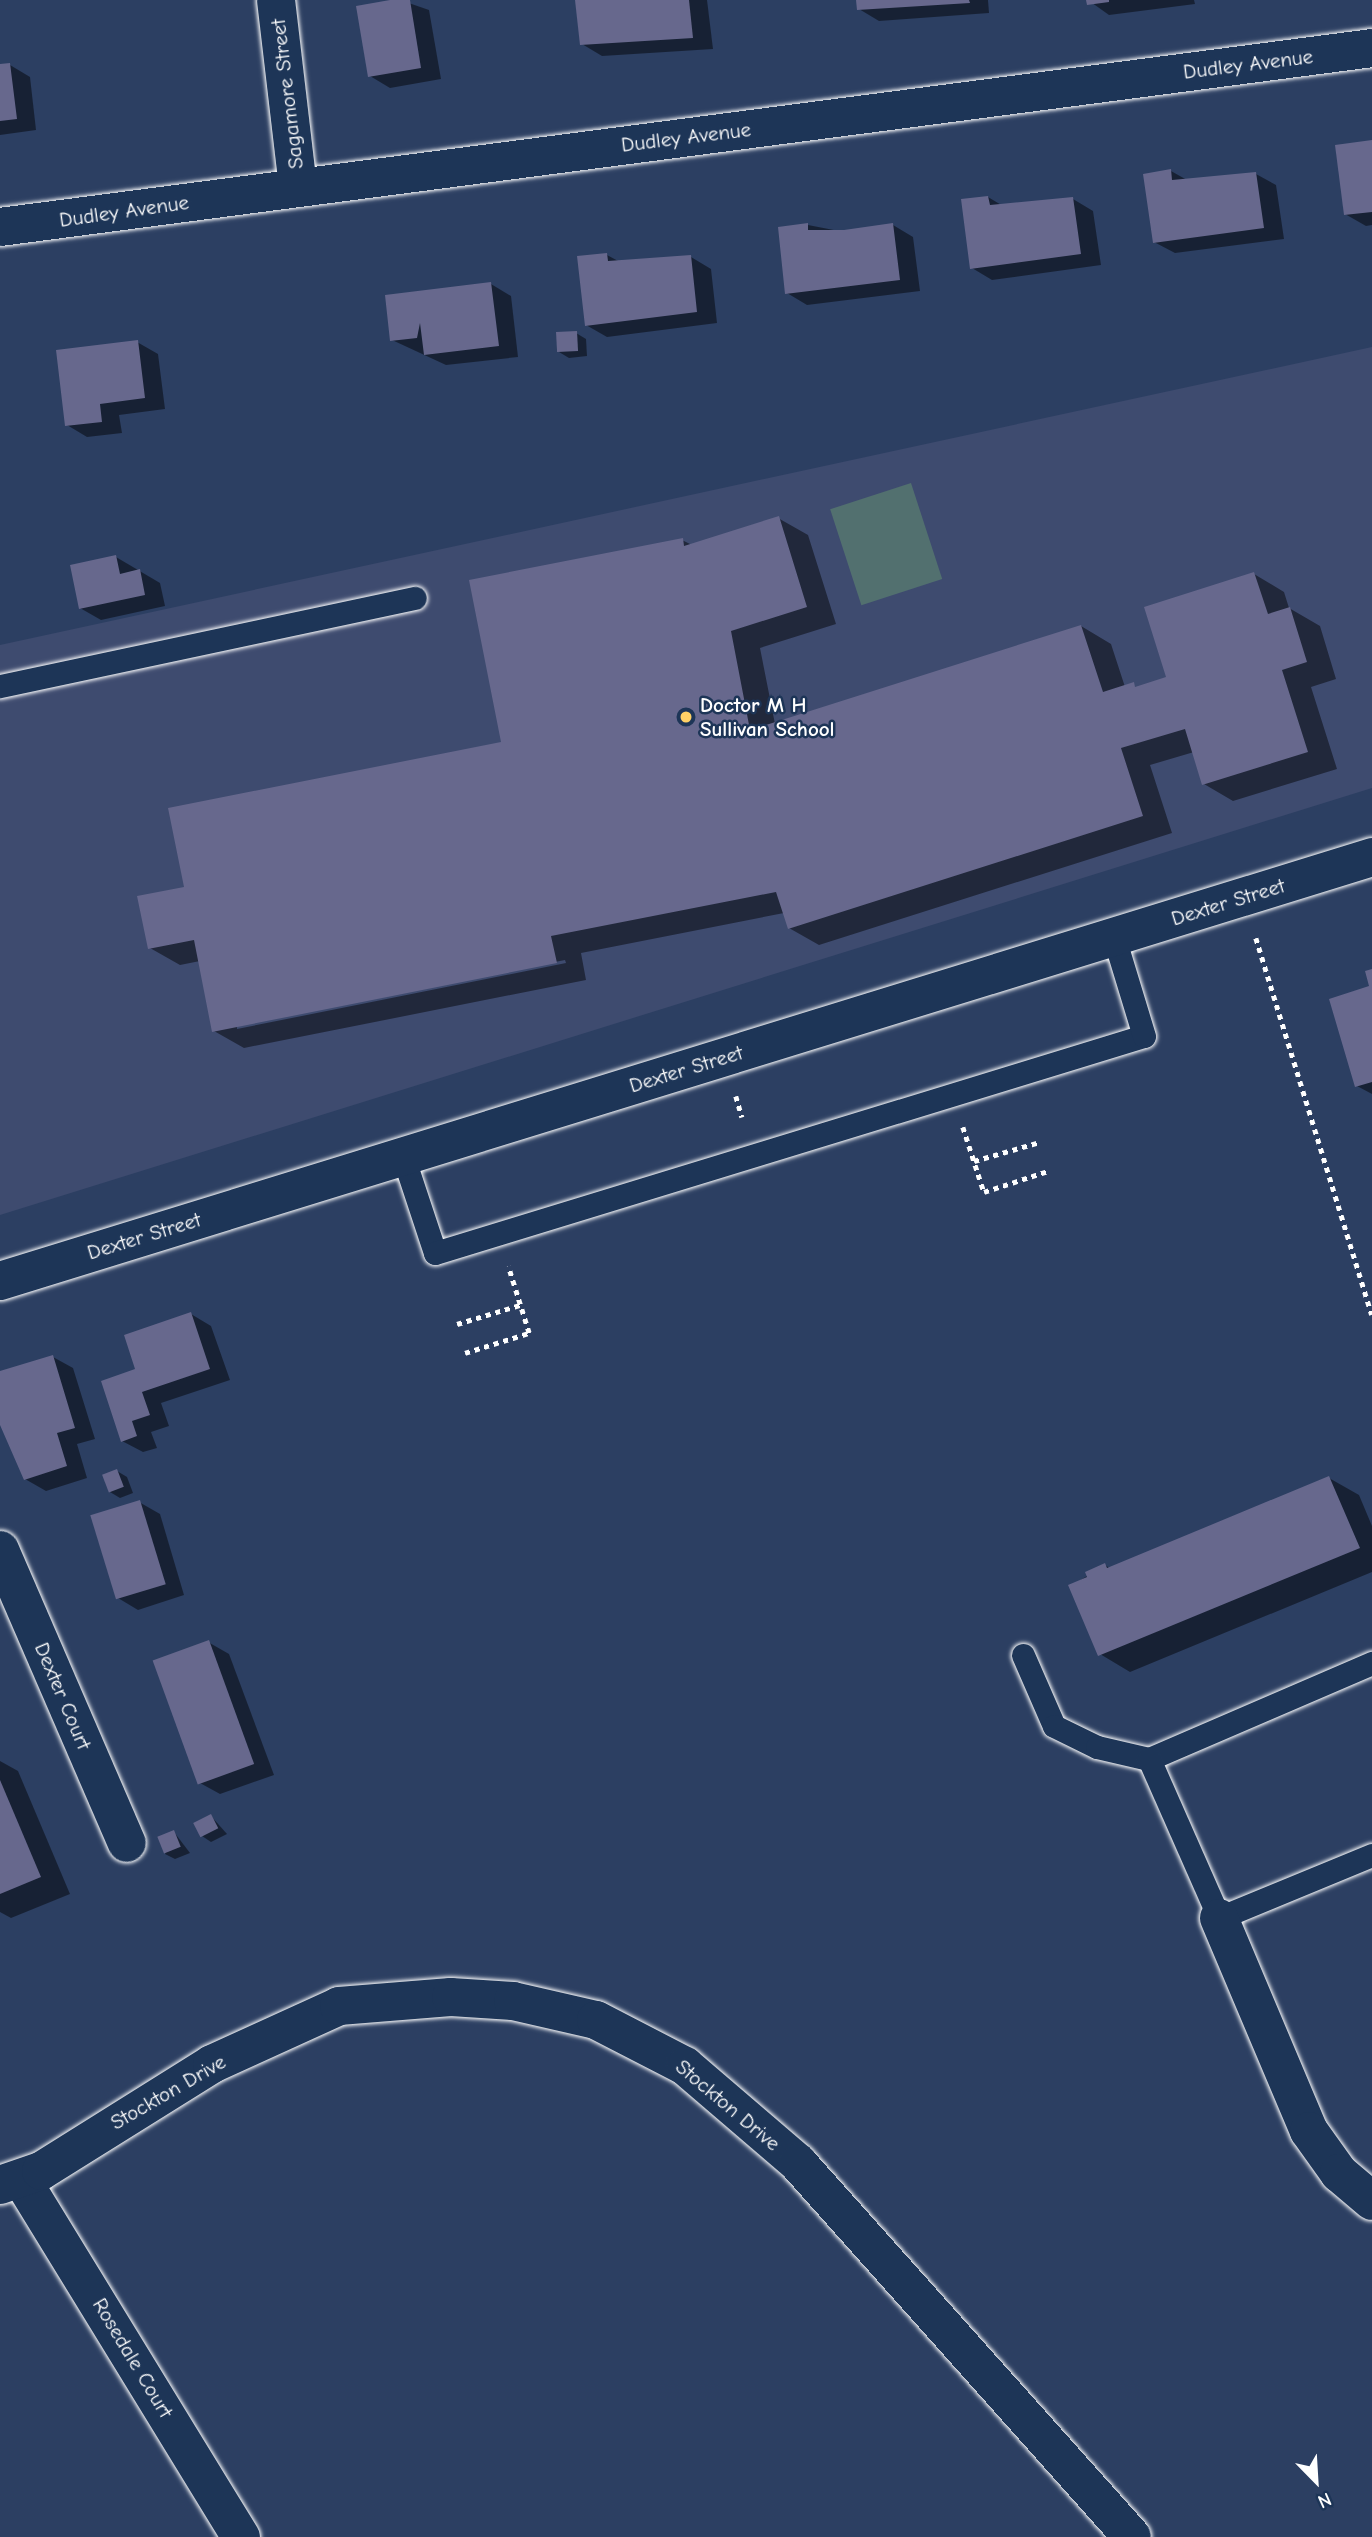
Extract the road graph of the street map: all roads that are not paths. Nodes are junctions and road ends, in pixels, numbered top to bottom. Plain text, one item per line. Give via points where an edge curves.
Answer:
1 (276, 0) edge
2 (1372, 48) edge
3 (298, 188) junction
4 (0, 227) edge
5 (415, 598) dead end
6 (0, 686) edge
7 (1372, 857) edge
8 (1114, 937) junction
9 (403, 1156) junction
10 (0, 1281) edge
11 (0, 1550) edge
12 (1023, 1655) dead end
13 (1372, 1663) edge
14 (1149, 1759) junction
15 (127, 1843) dead end
16 (1372, 1855) edge
17 (1219, 1919) junction
18 (11, 2183) edge
19 (1372, 2201) edge
20 (241, 2537) edge
21 (1132, 2537) edge

1 - 3 street, Sagamore Street
2 - 3 street, Dudley Avenue
3 - 4 street, Dudley Avenue
5 - 6 lane
7 - 8 street, Dexter Street
8 - 9 street, Dexter Street
8 - 9 lane via 1144,1036 435,1253
9 - 10 street, Dexter Street
11 - 15 street, Dexter Court
12 - 14 lane via 1054,1726 1097,1747
13 - 14 lane
14 - 17 lane
16 - 17 lane
17 - 19 street via 1309,2131 1339,2172
18 - 20 street, Rosedale Court
18 - 21 street, Stockton Drive via 212,2064 340,2006 451,1997 513,2001 596,2020 685,2066 798,2163

